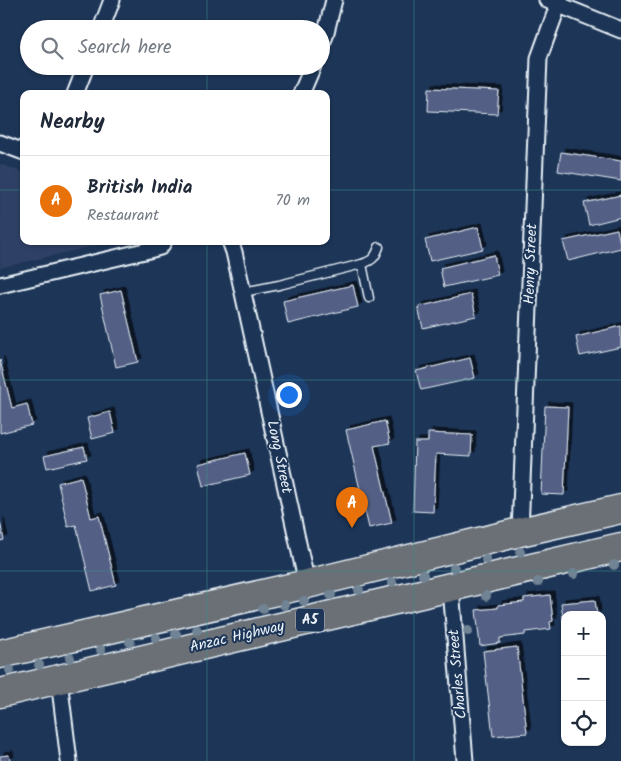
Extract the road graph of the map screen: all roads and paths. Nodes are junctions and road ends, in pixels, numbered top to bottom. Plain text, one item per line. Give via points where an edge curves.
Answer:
1 (112, 0) edge
2 (334, 0) edge
3 (555, 2) edge
4 (104, 20) edge
5 (329, 20) edge
6 (621, 30) edge
7 (82, 75) edge
8 (309, 75) edge
9 (77, 90) edge
10 (303, 90) edge
11 (0, 143) edge
12 (20, 150) edge
13 (161, 245) edge
14 (234, 245) edge
15 (378, 247) dead end
16 (362, 264) junction
17 (0, 285) edge
18 (243, 292) junction
19 (369, 298) dead end
20 (615, 511) edge
21 (520, 532) junction
22 (620, 547) edge
23 (307, 584) junction
24 (451, 588) junction
25 (226, 602) junction
26 (233, 638) junction
27 (0, 654) edge
28 (59, 680) junction
29 (0, 693) edge
30 (69, 761) edge
31 (465, 761) edge

1 - 4 street
2 - 5 street
3 - 6 street
3 - 21 street, Henry Street via 539,58
7 - 9 street
8 - 10 street
11 - 12 street
13 - 17 street
14 - 18 street, Long Street
15 - 16 lane via 372,260
16 - 18 lane
16 - 19 lane
18 - 23 street, Long Street
20 - 21 highway, A5
20 - 22 highway
21 - 23 highway, A5
22 - 24 highway, Anzac Highway / A5
23 - 25 highway, A5
24 - 26 highway, Anzac Highway / A5
24 - 31 street, Charles Street
25 - 26 highway
25 - 27 highway, A5
26 - 28 highway, Anzac Highway / A5
28 - 29 highway, Anzac Highway / A5
28 - 30 street

